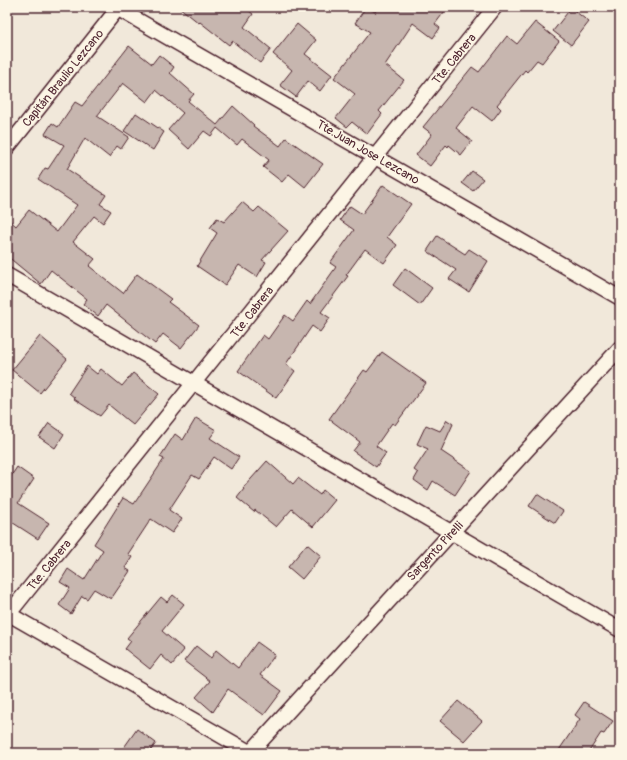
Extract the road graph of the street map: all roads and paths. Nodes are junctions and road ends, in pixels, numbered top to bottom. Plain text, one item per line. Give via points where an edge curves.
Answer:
1 (495, 7) edge
2 (117, 8) edge
3 (7, 148) edge
4 (375, 157) junction
5 (7, 275) edge
6 (620, 298) edge
7 (620, 348) edge
8 (195, 383) junction
9 (452, 533) junction
10 (8, 614) edge
11 (620, 630) edge
12 (250, 753) edge

1 - 4 street, Tte. Cabrera
2 - 3 street, Capitán Braulio Lezcano
2 - 4 street, Tte.Juan Jose Lezcano
4 - 6 street, Tte.Juan Jose Lezcano
4 - 8 street, Tte. Cabrera
5 - 8 street
7 - 9 street, Sargento Pirelli
8 - 9 street
8 - 10 street, Tte. Cabrera
9 - 11 street
9 - 12 street, Sargento Pirelli
10 - 12 street

